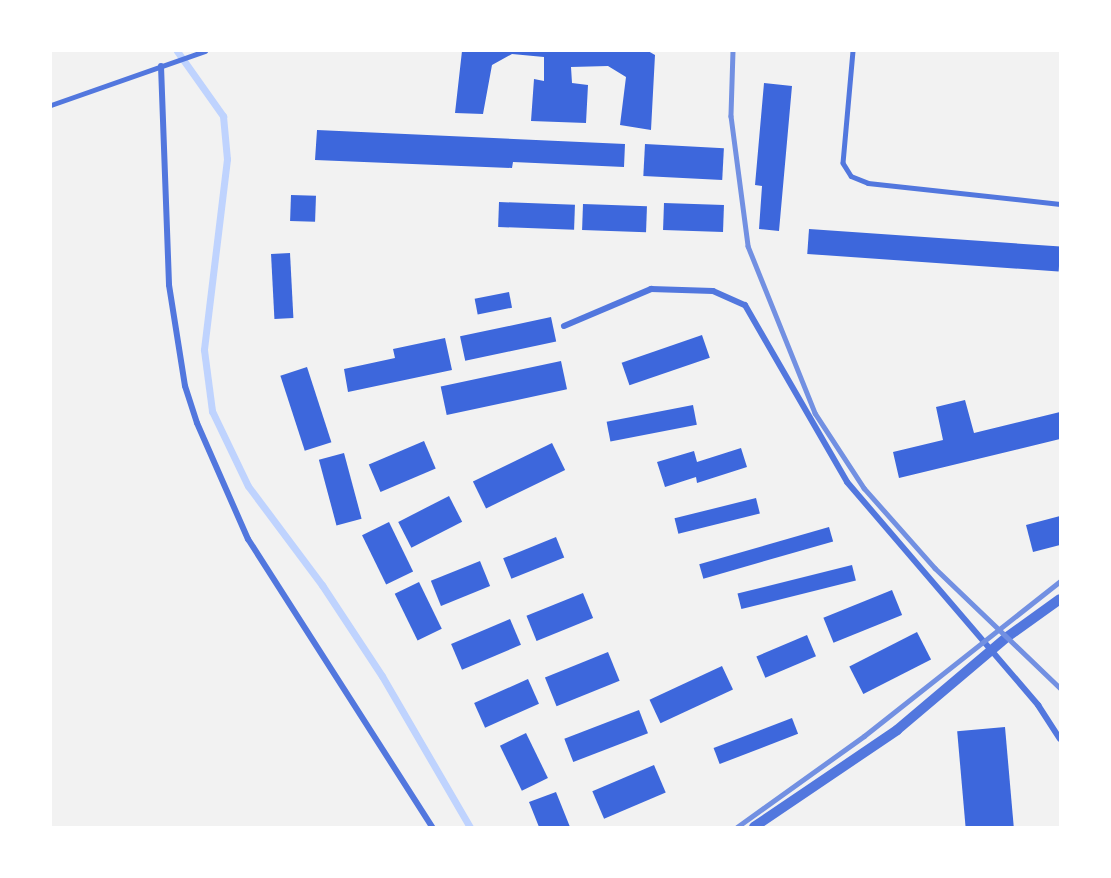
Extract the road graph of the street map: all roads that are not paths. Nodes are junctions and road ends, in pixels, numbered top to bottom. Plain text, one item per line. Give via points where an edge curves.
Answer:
1 (205, 51) edge
2 (853, 51) edge
3 (161, 66) junction
4 (51, 105) edge
5 (1060, 204) edge
6 (564, 326) dead end
7 (1060, 599) edge
8 (1060, 739) edge
9 (432, 827) edge
10 (754, 827) edge

1 - 3 lane
2 - 5 lane via 843,163 851,176 868,183
3 - 4 lane
3 - 9 street via 169,285 185,386 197,423 248,539
6 - 8 street via 651,289 714,291 745,305 847,482 1038,705
7 - 10 street via 1007,637 897,730

